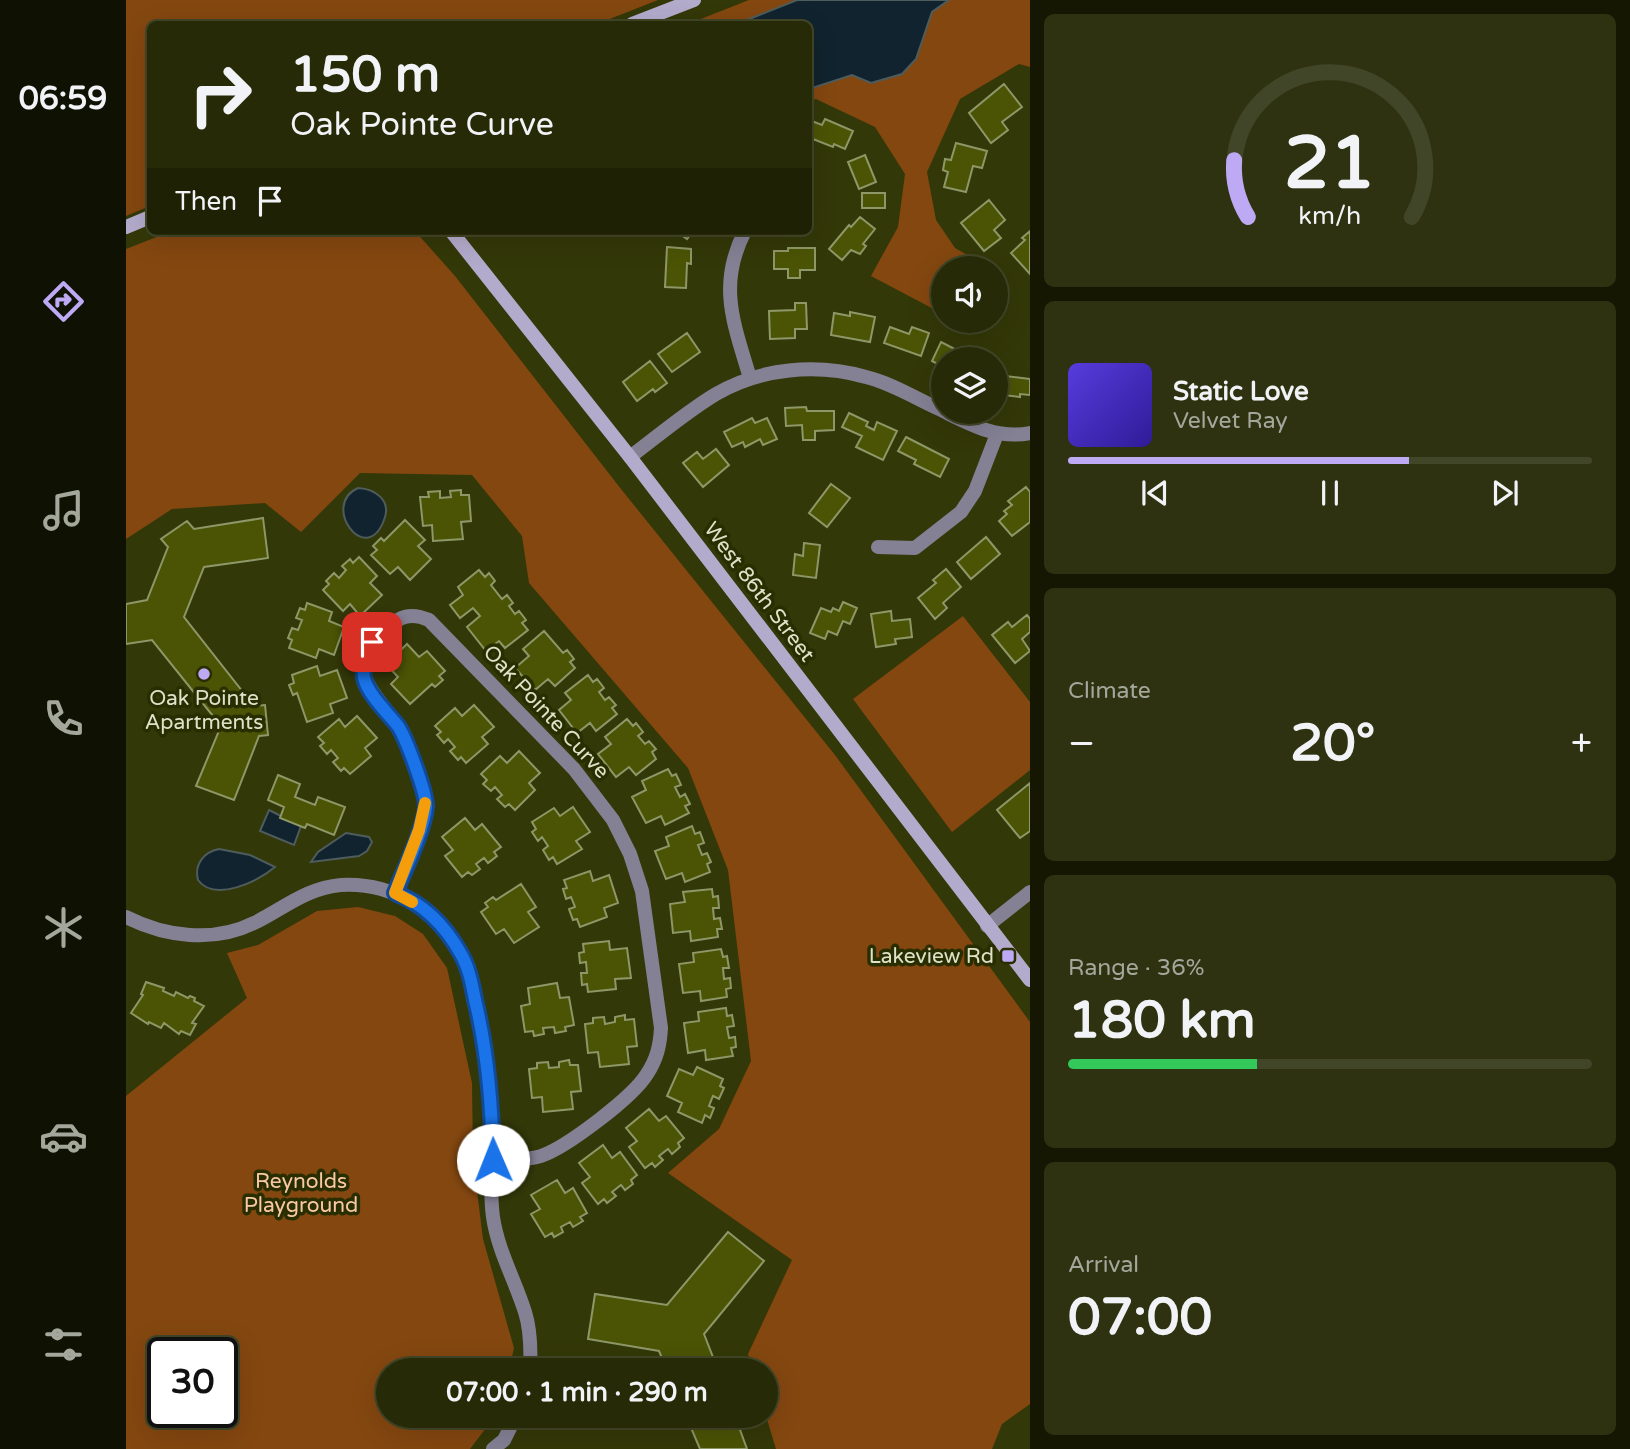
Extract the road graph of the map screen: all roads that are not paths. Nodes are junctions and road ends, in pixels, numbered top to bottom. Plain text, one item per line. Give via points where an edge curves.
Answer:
1 (694, 0) edge
2 (640, 21) edge
3 (147, 218) edge
4 (126, 227) edge
5 (454, 235) edge
6 (743, 235) edge
7 (750, 378) junction
8 (1030, 433) edge
9 (997, 434) junction
10 (629, 457) junction
11 (878, 547) dead end
12 (1030, 892) edge
13 (395, 893) junction
14 (126, 917) edge
15 (987, 926) junction
16 (1030, 980) edge
17 (493, 1160) junction
18 (531, 1358) edge
19 (510, 1428) edge
20 (493, 1449) edge

1 - 2 street
3 - 4 street
5 - 10 street, West 86th Street
6 - 7 street via 731,267 729,290 731,314
7 - 9 street via 806,368 868,377
7 - 10 street via 716,394
8 - 9 street
9 - 11 street via 975,491 961,512 915,548
10 - 15 street, West 86th Street
12 - 15 street
13 - 14 street via 363,886 317,889 253,924 199,935 145,927
13 - 17 street via 437,920 462,956 482,1028 490,1081
13 - 17 street, Oak Pointe Curve via 426,808 425,794 400,730 370,690 364,666 372,642 395,621 417,615 429,620 574,769 613,820 642,891 661,1028 659,1048 646,1077 552,1151 528,1159
15 - 16 street, West 86th Street
17 - 18 street via 493,1219 528,1323
19 - 20 street

